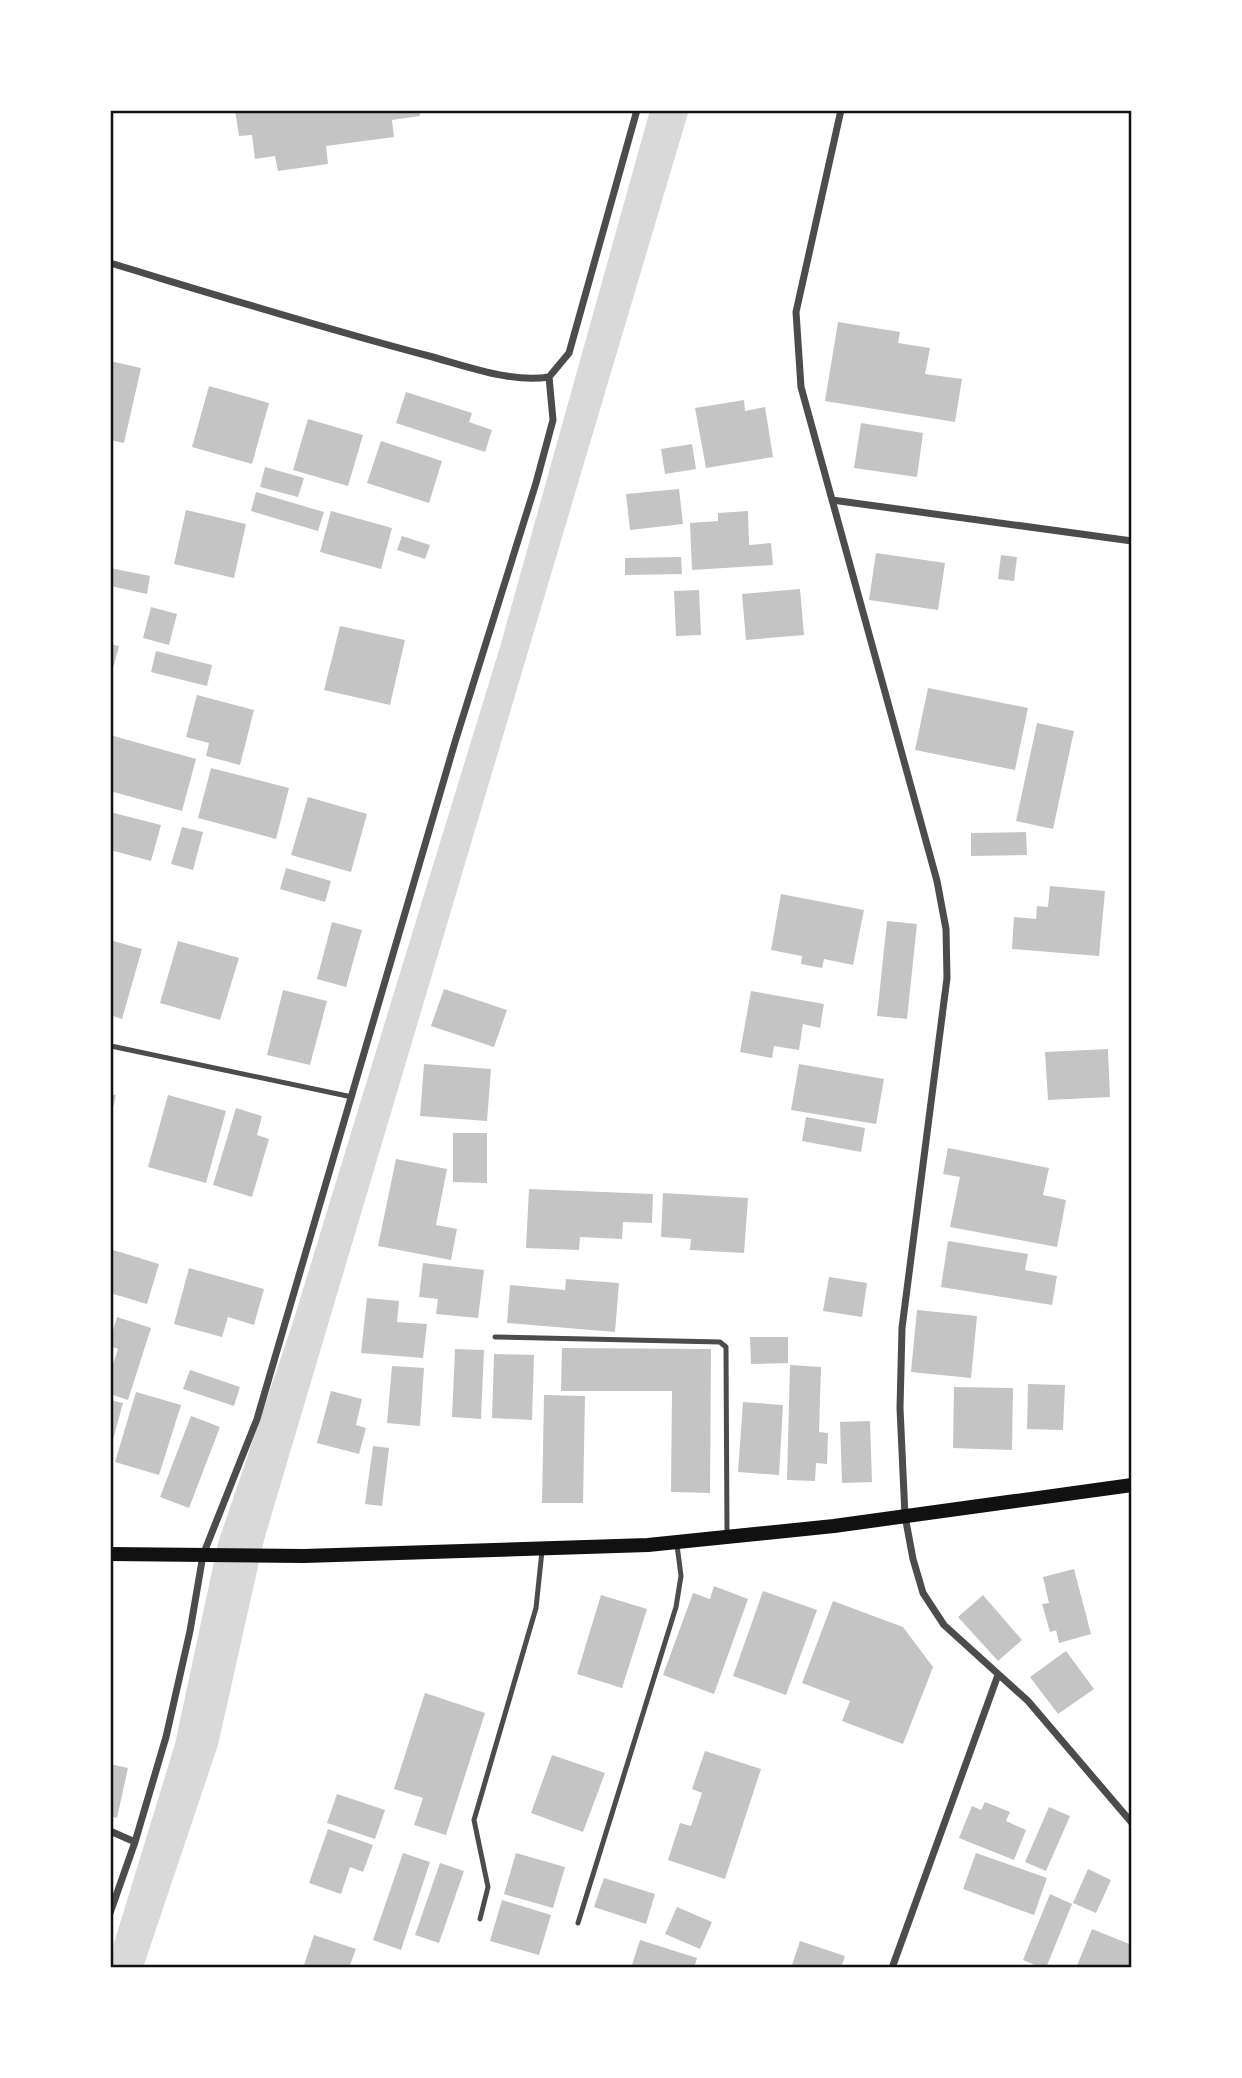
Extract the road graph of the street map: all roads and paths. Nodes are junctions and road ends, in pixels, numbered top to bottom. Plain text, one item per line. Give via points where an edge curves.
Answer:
1 (637, 110) edge
2 (841, 110) edge
3 (110, 263) edge
4 (549, 377) junction
5 (832, 500) junction
6 (1132, 541) edge
7 (111, 1046) edge
8 (352, 1097) junction
9 (495, 1337) dead end
10 (1132, 1485) edge
11 (905, 1517) junction
12 (727, 1537) junction
13 (676, 1542) junction
14 (542, 1548) junction
15 (110, 1554) edge
16 (203, 1555) junction
17 (998, 1675) junction
18 (1132, 1823) edge
19 (110, 1831) edge
20 (135, 1842) junction
21 (110, 1913) edge
22 (480, 1919) dead end
23 (578, 1923) dead end
24 (892, 1968) edge

1 - 4 street via 569,353
2 - 5 street via 796,312 801,387
3 - 4 street via 494,373
4 - 8 street via 554,420
5 - 6 street
5 - 11 street via 902,747 946,929 947,978 902,1328
7 - 8 lane
8 - 16 street via 257,1419
9 - 12 lane via 720,1342 726,1347
10 - 11 main road
11 - 12 main road
11 - 17 street via 923,1593 944,1625
12 - 13 main road
13 - 14 main road
13 - 23 lane via 681,1576 676,1607
14 - 16 main road
14 - 22 lane via 536,1608 474,1820 488,1887
15 - 16 main road
16 - 20 street via 178,1687
17 - 18 street via 1028,1702
17 - 24 street
19 - 20 street
20 - 21 street

